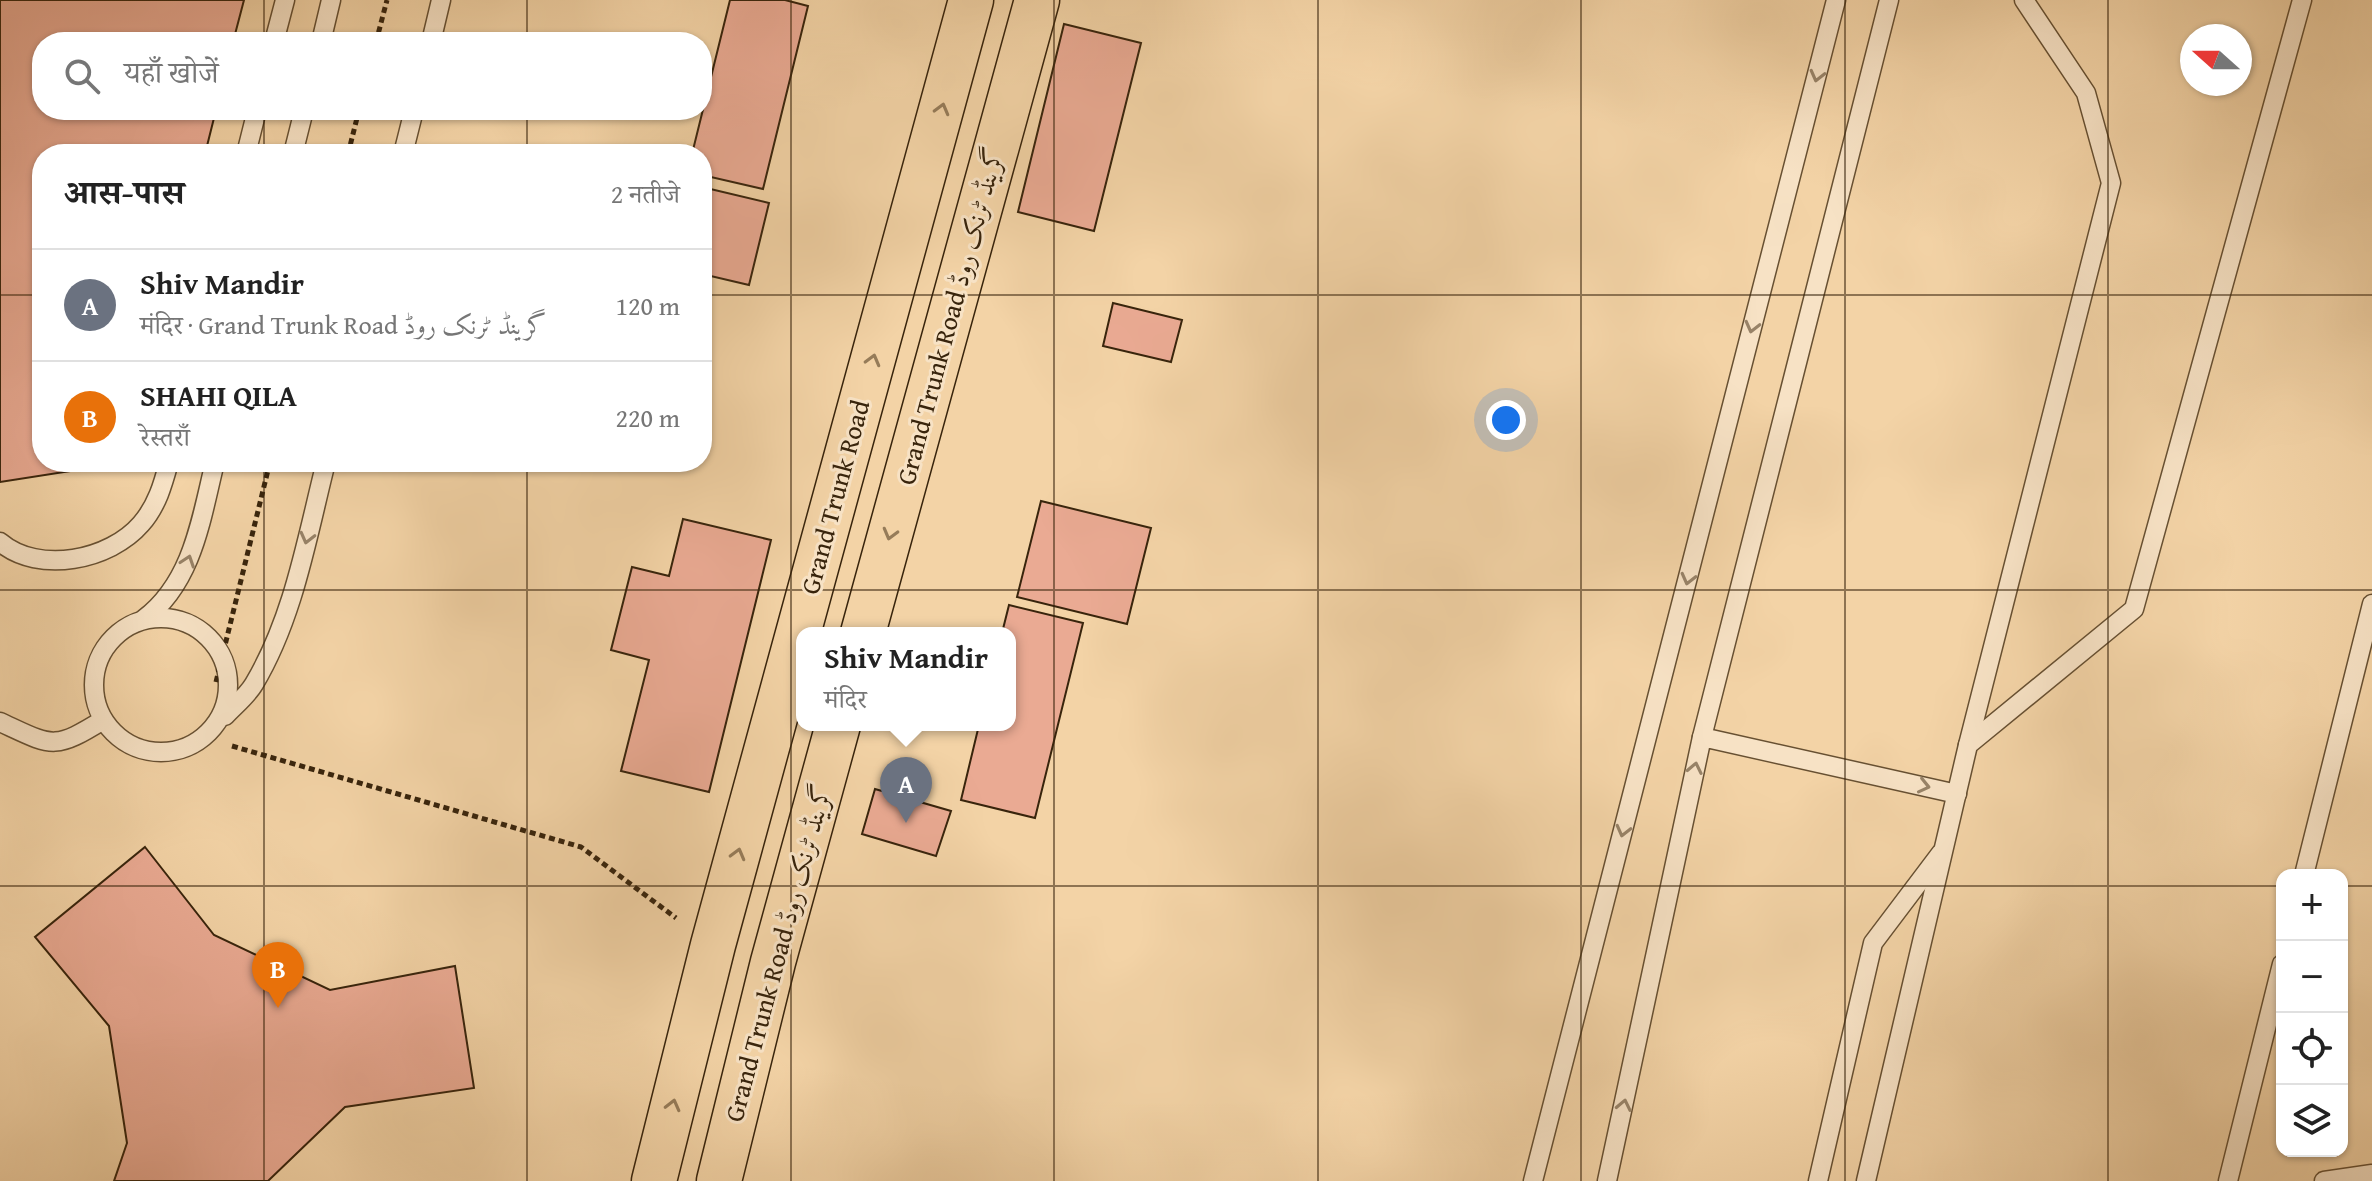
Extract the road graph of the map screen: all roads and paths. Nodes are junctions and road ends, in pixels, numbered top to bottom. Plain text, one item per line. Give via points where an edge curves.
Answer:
1 (285, 0) edge
2 (331, 0) edge
3 (387, 0) edge
4 (441, 0) edge
5 (971, 0) edge
6 (1037, 0) edge
7 (1836, 0) edge
8 (1889, 0) edge
9 (2024, 0) edge
10 (2302, 0) edge
11 (277, 32) edge
12 (323, 32) edge
13 (379, 32) edge
14 (433, 32) edge
15 (254, 120) edge
16 (302, 120) edge
17 (356, 120) edge
18 (412, 120) edge
19 (248, 144) edge
20 (296, 144) edge
21 (350, 144) edge
22 (406, 144) edge
23 (166, 472) edge
24 (212, 472) edge
25 (268, 472) edge
26 (323, 472) edge
27 (0, 542) edge
28 (2372, 604) edge
29 (142, 621) junction
30 (800, 627) edge
31 (865, 627) edge
32 (796, 641) edge
33 (222, 656) junction
34 (103, 720) junction
35 (0, 722) edge
36 (836, 731) edge
37 (1702, 737) junction
38 (204, 738) junction
39 (1968, 745) junction
40 (1957, 794) junction
41 (1944, 849) junction
42 (2306, 869) edge
43 (713, 945) junction
44 (2276, 988) edge
45 (2372, 1174) edge
46 (654, 1181) edge
47 (719, 1181) edge
48 (1533, 1181) edge
49 (1607, 1181) edge
50 (1818, 1181) edge
51 (1866, 1181) edge
52 (2228, 1181) edge
53 (2324, 1181) edge

1 - 11 lane
2 - 12 lane
3 - 13 path
4 - 14 lane
30 -> 5 highway, Grand Trunk Road
6 -> 31 highway, Grand Trunk Road گرینڈ ٹرنک روڈ
7 -> 48 lane
8 - 37 lane
9 - 39 lane via 2086,93 2111,183
10 - 39 lane via 2134,609
15 - 19 lane
16 - 20 lane
17 - 21 path
18 - 22 lane
23 - 27 lane via 161,493 141,524 112,547 77,559 40,559
29 -> 24 lane via 176,588 186,567
25 - 33 path
26 -> 38 lane via 278,634 253,686
28 - 42 lane
29 - 33 lane via 173,619 193,626
29 - 34 lane via 114,637 101,654 94,698
43 -> 32 highway, Grand Trunk Road
33 - 38 path
33 - 38 lane via 228,698 219,721
34 - 35 lane via 66,743 40,740
34 - 38 lane via 128,744 161,753
36 - 47 highway, Grand Trunk Road گرینڈ ٹرنک روڈ
37 -> 40 lane
49 -> 37 lane
38 - 43 path via 581,847
39 - 40 lane
40 - 41 lane
41 - 50 lane via 1873,943
41 - 51 lane
46 -> 43 highway, Grand Trunk Road
44 - 52 lane
45 - 53 lane

